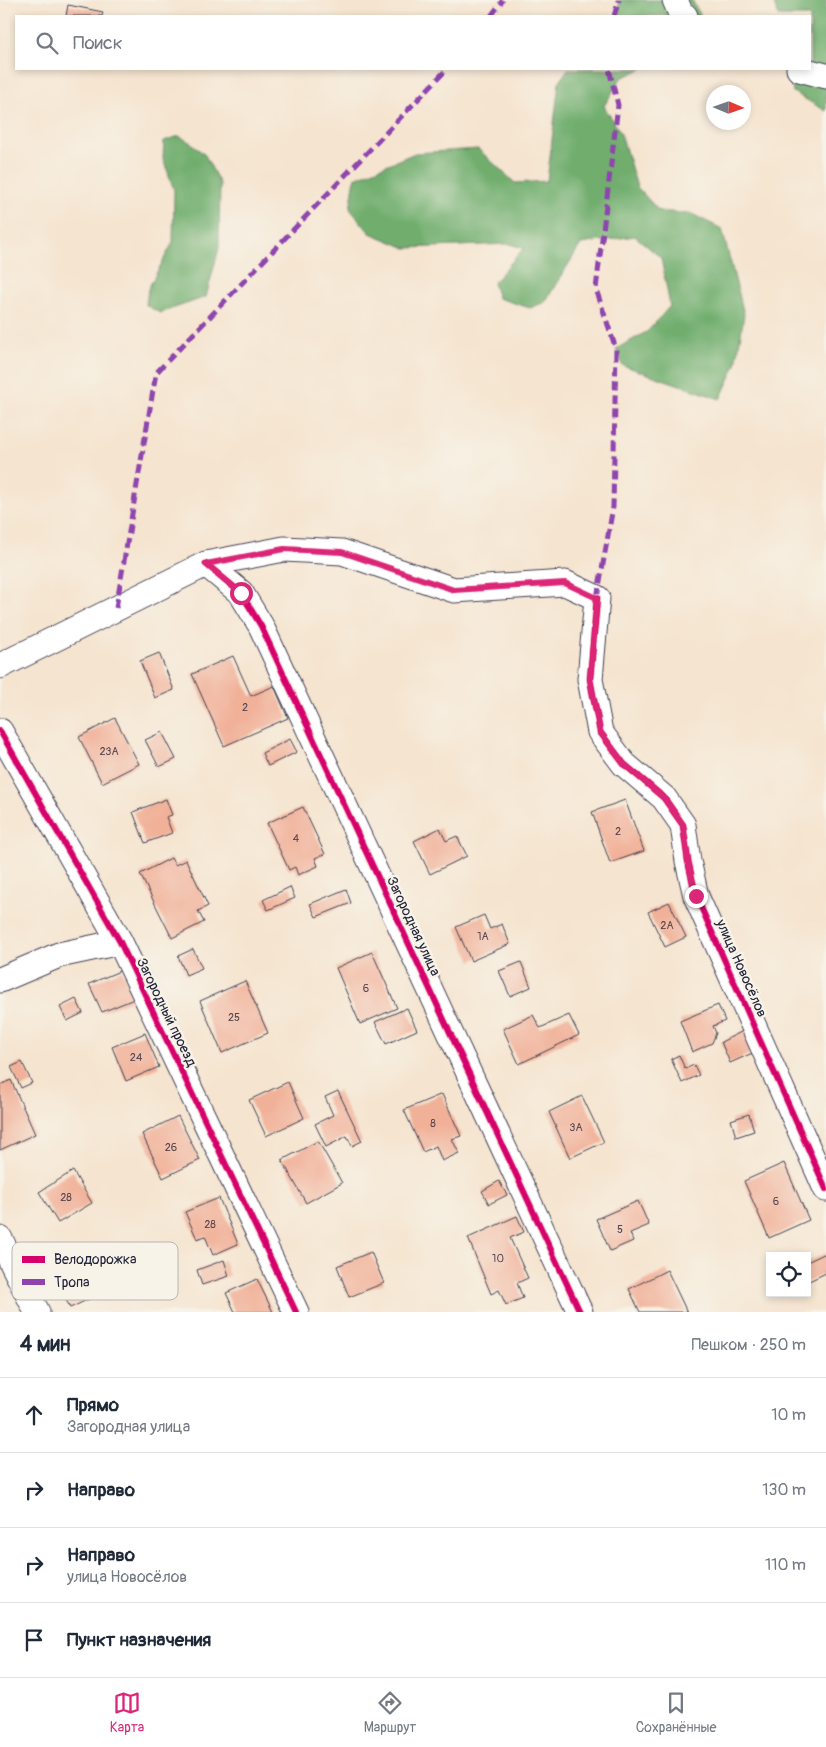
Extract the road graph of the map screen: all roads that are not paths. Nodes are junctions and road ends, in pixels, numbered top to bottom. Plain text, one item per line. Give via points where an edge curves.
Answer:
1 (675, 0) edge
2 (683, 15) edge
3 (803, 70) edge
4 (826, 76) edge
5 (206, 564) junction
6 (0, 666) edge
7 (0, 731) edge
8 (120, 942) junction
9 (0, 980) edge
10 (820, 1161) edge
11 (826, 1189) edge
12 (0, 1238) edge
13 (12, 1262) edge
14 (31, 1300) edge
15 (37, 1312) edge
16 (296, 1312) edge
17 (580, 1312) edge

1 - 2 street
3 - 4 street
5 - 6 street
5 - 10 street, улица Новосёлов via 284,549 342,552 454,590 565,583 597,598 590,679 600,732 624,764 664,798 683,825 696,896
5 - 17 street, Загородная улица via 241,593 261,626
7 - 8 street, Загородный проезд
8 - 9 street via 60,955
8 - 16 street, Загородный проезд
10 - 11 street, улица Новосёлов
12 - 13 street
14 - 15 street

